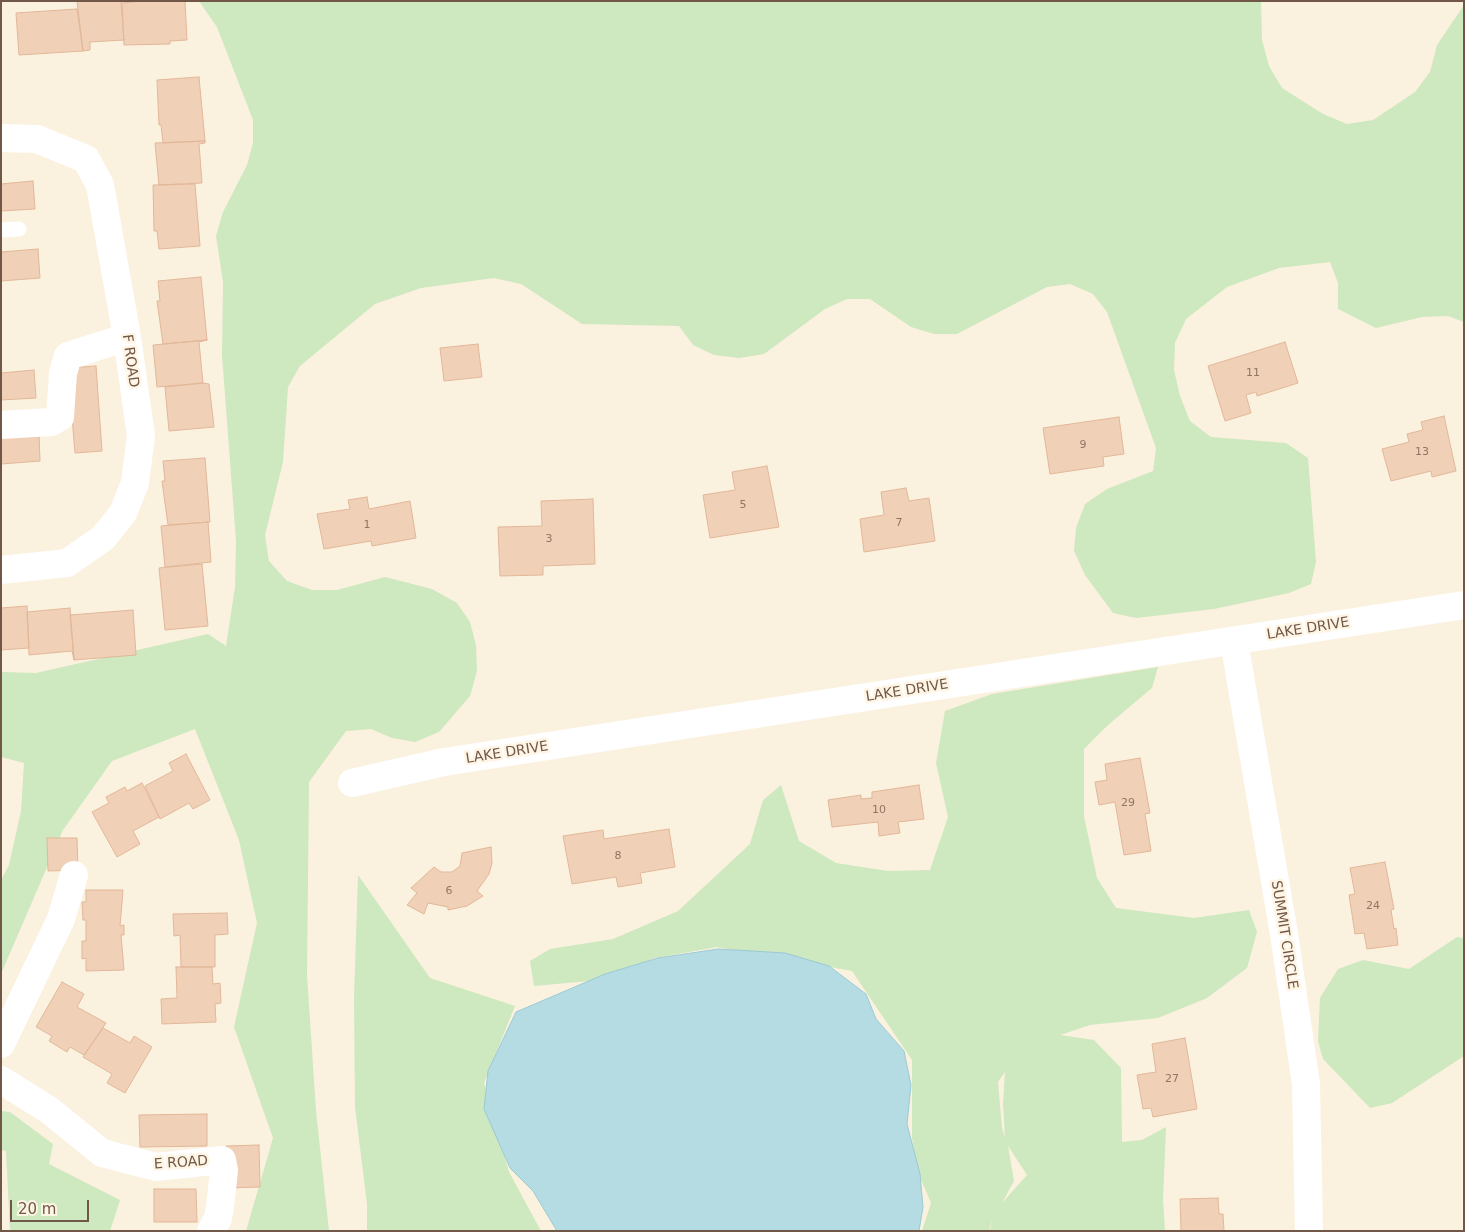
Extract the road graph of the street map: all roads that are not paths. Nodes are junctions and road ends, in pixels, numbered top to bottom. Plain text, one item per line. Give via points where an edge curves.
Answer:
1 (1, 138) edge
2 (19, 229) dead end
3 (1, 230) edge
4 (127, 337) junction
5 (1, 425) edge
6 (1, 570) edge
7 (1464, 605) edge
8 (1234, 641) junction
9 (352, 782) dead end
10 (74, 875) dead end
11 (1, 1044) edge
12 (1, 1080) edge
13 (211, 1231) edge
14 (1309, 1231) edge

1 - 4 street, F ROAD via 38,139 86,159 100,185
2 - 3 lane
4 - 5 street via 68,356 60,417 51,422
4 - 6 street, F ROAD via 140,436 135,483 123,512 103,538 67,563
7 - 8 street, LAKE DRIVE
8 - 9 street, LAKE DRIVE via 444,762
8 - 14 street, SUMMIT CIRCLE via 1306,1084
10 - 11 street via 62,919
12 - 13 street, E ROAD via 49,1110 102,1154 156,1168 222,1160 220,1207

